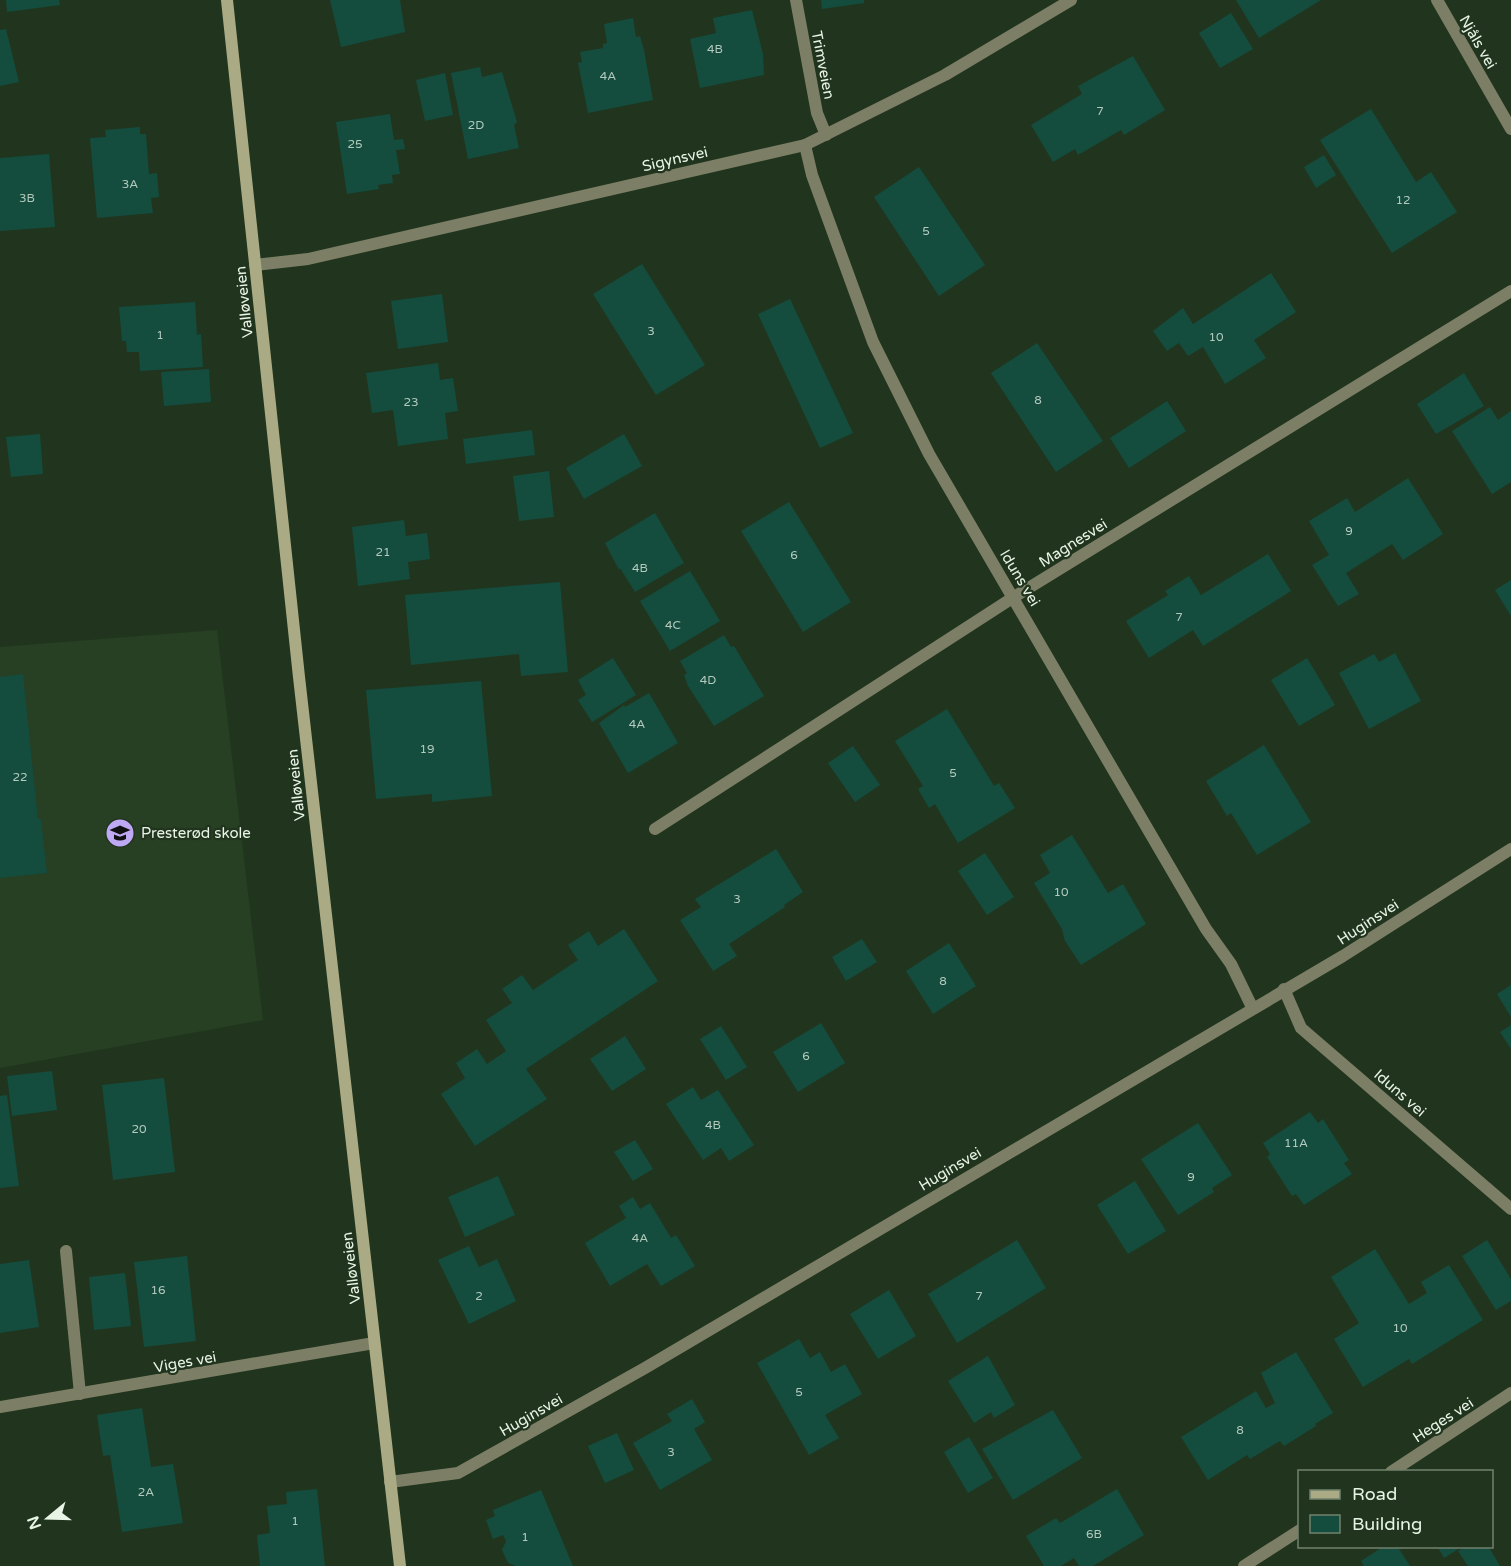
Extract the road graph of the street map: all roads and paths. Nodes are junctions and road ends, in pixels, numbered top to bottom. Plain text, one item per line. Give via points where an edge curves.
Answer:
1 (227, 0) edge
2 (796, 0) edge
3 (1071, 0) edge
4 (1437, 0) edge
5 (1511, 129) edge
6 (826, 135) junction
7 (805, 145) junction
8 (255, 266) junction
9 (1511, 291) edge
10 (1014, 597) junction
11 (655, 829) dead end
12 (1511, 849) edge
13 (1284, 989) junction
14 (1252, 1008) junction
15 (1511, 1209) edge
16 (66, 1251) dead end
17 (374, 1343) junction
18 (1511, 1393) edge
19 (80, 1394) junction
20 (0, 1407) edge
21 (1393, 1470) edge
22 (390, 1482) junction
23 (1298, 1531) edge
24 (400, 1566) edge
25 (1244, 1566) edge

1 - 8 main road, Valløveien
2 - 6 street, Trimveien via 817,113
3 - 6 street, Sigynsvei via 945,75
4 - 5 street, Njåls vei
6 - 7 street, Sigynsvei
7 - 8 street, Sigynsvei via 308,259
7 - 10 street, Iduns vei via 812,175 873,342 928,454
8 - 17 main road, Valløveien
9 - 10 street, Magnesvei
10 - 11 street, Magnesvei
10 - 14 street, Iduns vei via 1206,929 1231,964
12 - 13 street, Huginsvei
13 - 14 street, Huginsvei
13 - 15 street, Iduns vei via 1301,1028
14 - 22 street, Huginsvei via 655,1362 458,1473
16 - 19 street
17 - 19 street, Viges vei
17 - 22 main road, Valløveien
18 - 21 street, Heges vei
19 - 20 street, Viges vei
22 - 24 main road, Valløveien
23 - 25 street

